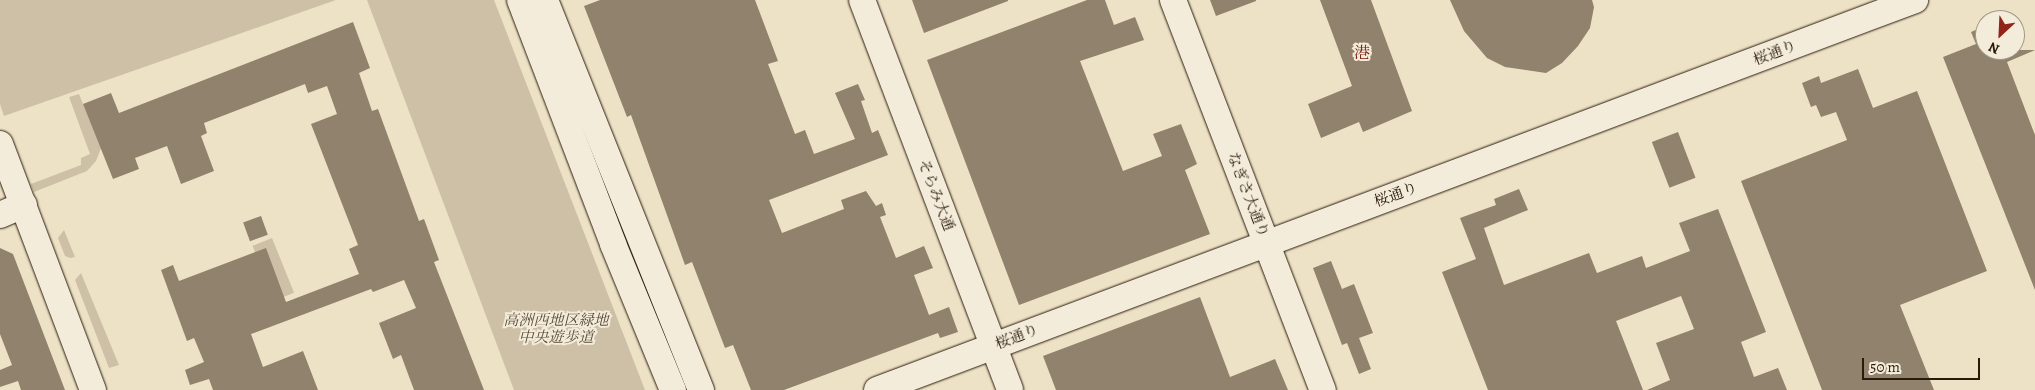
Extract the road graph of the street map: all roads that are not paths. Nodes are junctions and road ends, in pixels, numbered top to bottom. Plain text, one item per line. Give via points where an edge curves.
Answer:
1 (520, 0) edge
2 (545, 0) edge
3 (862, 0) edge
4 (1173, 0) edge
5 (1915, 0) edge
6 (1870, 8) edge
7 (0, 144) edge
8 (12, 210) edge
9 (1267, 243) junction
10 (993, 346) junction
11 (93, 390) edge
12 (673, 390) edge
13 (701, 390) edge
14 (877, 390) edge
15 (1010, 390) edge
16 (1324, 390) edge

1 - 12 street
2 - 13 street
3 - 10 street, そらみ大通
4 - 9 street, なぎさ大通り
5 - 6 street, 桜通り
6 - 9 street, 桜通り
7 - 8 street
8 - 11 street
9 - 10 street, 桜通り
9 - 16 street, なぎさ大通り
10 - 14 street, 桜通り
10 - 15 street, そらみ大通

